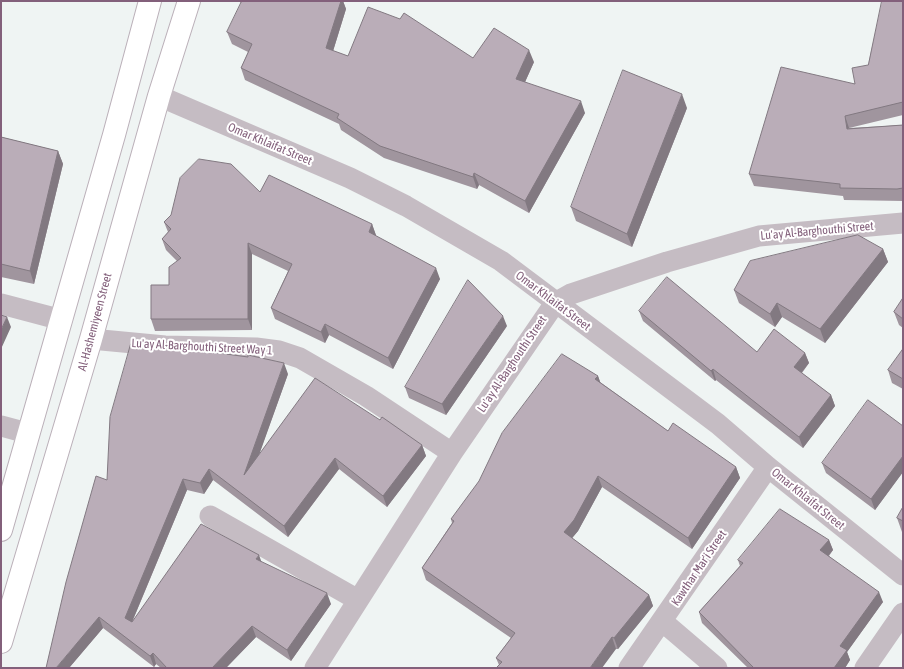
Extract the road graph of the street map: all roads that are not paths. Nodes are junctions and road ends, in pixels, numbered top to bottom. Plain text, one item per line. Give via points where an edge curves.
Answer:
1 (150, 1) edge
2 (189, 1) edge
3 (159, 96) junction
4 (903, 223) edge
5 (555, 303) junction
6 (1, 304) edge
7 (62, 320) junction
8 (91, 339) junction
9 (1, 426) edge
10 (27, 433) junction
11 (452, 453) junction
12 (768, 467) junction
13 (210, 516) dead end
14 (1, 530) edge
15 (903, 575) edge
16 (358, 600) junction
17 (903, 613) edge
18 (662, 621) junction
19 (1, 642) edge
20 (315, 668) edge
21 (629, 668) edge
22 (717, 668) edge
23 (865, 668) edge

1 - 7 main road
2 - 3 main road, Al-Hashemiyeen Street
3 - 5 street, Omar Khlaifat Street via 350,178 406,206 501,261
3 - 8 main road, Al-Hashemiyeen Street
4 - 5 street, Lu'ay Al-Barghouthi Street via 759,236 667,262 571,294
5 - 11 street, Lu'ay Al-Barghouthi Street
5 - 12 street, Omar Khlaifat Street via 718,424
6 - 7 street
7 - 10 main road
8 - 11 street, Lu'ay Al-Barghouthi Street Way 1 via 165,346 279,351 300,358 366,396
8 - 19 main road, Al-Hashemiyeen Street
9 - 10 street
10 - 14 main road
11 - 16 street, Lu'ay Al-Barghouthi Street
12 - 15 street, Omar Khlaifat Street
12 - 18 street, Kawthar Mar'i Street
13 - 16 street
16 - 20 street, Lu'ay Al-Barghouthi Street
17 - 23 street
18 - 21 street, Kawthar Mar'i Street
18 - 22 street

